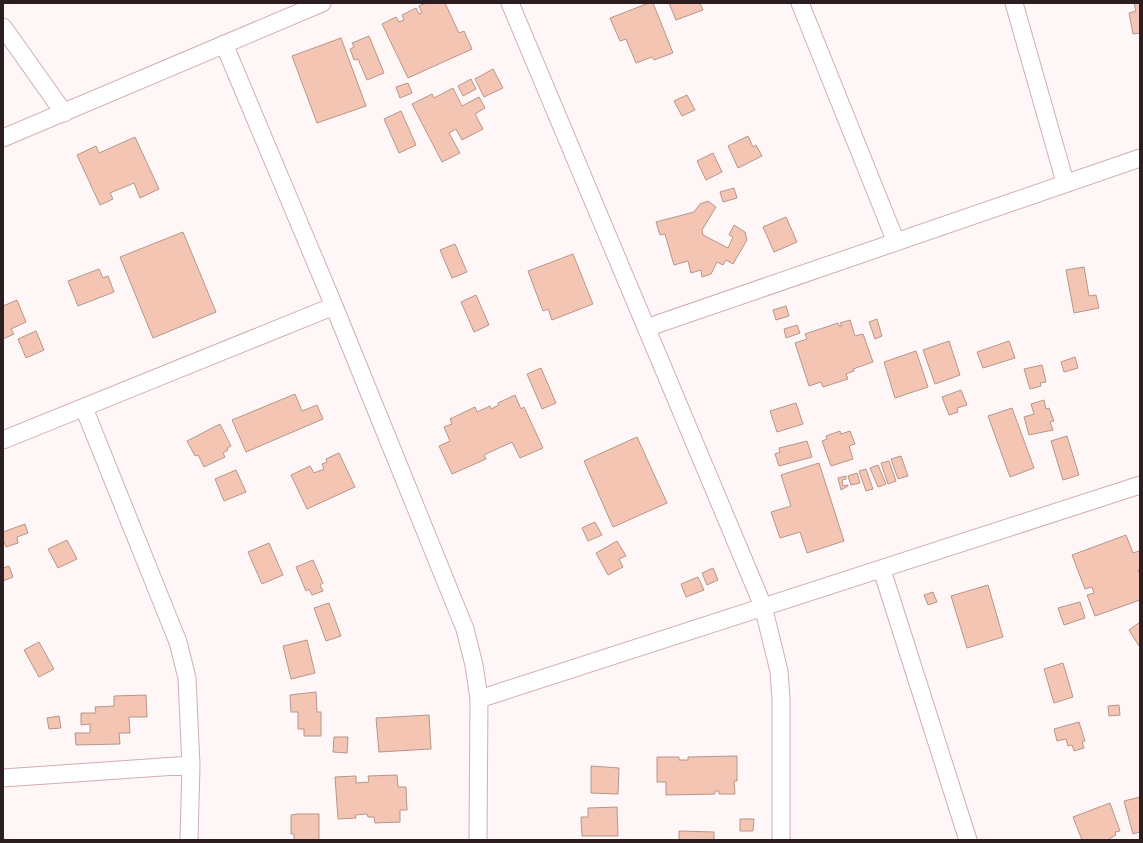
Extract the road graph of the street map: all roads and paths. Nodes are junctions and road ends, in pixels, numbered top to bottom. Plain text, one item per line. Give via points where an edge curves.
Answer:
1 (322, 3) edge
2 (510, 3) edge
3 (800, 3) edge
4 (1014, 3) edge
5 (3, 27) edge
6 (224, 44) junction
7 (64, 113) junction
8 (3, 138) edge
9 (1140, 158) edge
10 (1065, 182) junction
11 (896, 242) junction
12 (334, 306) junction
13 (646, 328) junction
14 (84, 408) junction
15 (3, 440) edge
16 (1140, 485) edge
17 (882, 570) junction
18 (763, 606) junction
19 (479, 698) junction
20 (191, 765) junction
21 (3, 778) edge
22 (189, 840) edge
23 (478, 840) edge
24 (781, 840) edge
25 (968, 840) edge

1 - 6 street
2 - 13 street
3 - 11 street
4 - 10 street
5 - 7 street
6 - 7 street
6 - 12 street
7 - 8 street
9 - 10 street
10 - 11 street
11 - 13 street
12 - 14 street
12 - 19 street via 464,629 474,665
13 - 18 street
14 - 15 street
14 - 20 street via 178,642 187,678
16 - 17 street
17 - 18 street
17 - 25 street
18 - 19 street
18 - 24 street via 779,671
19 - 23 street
20 - 21 street
20 - 22 street

